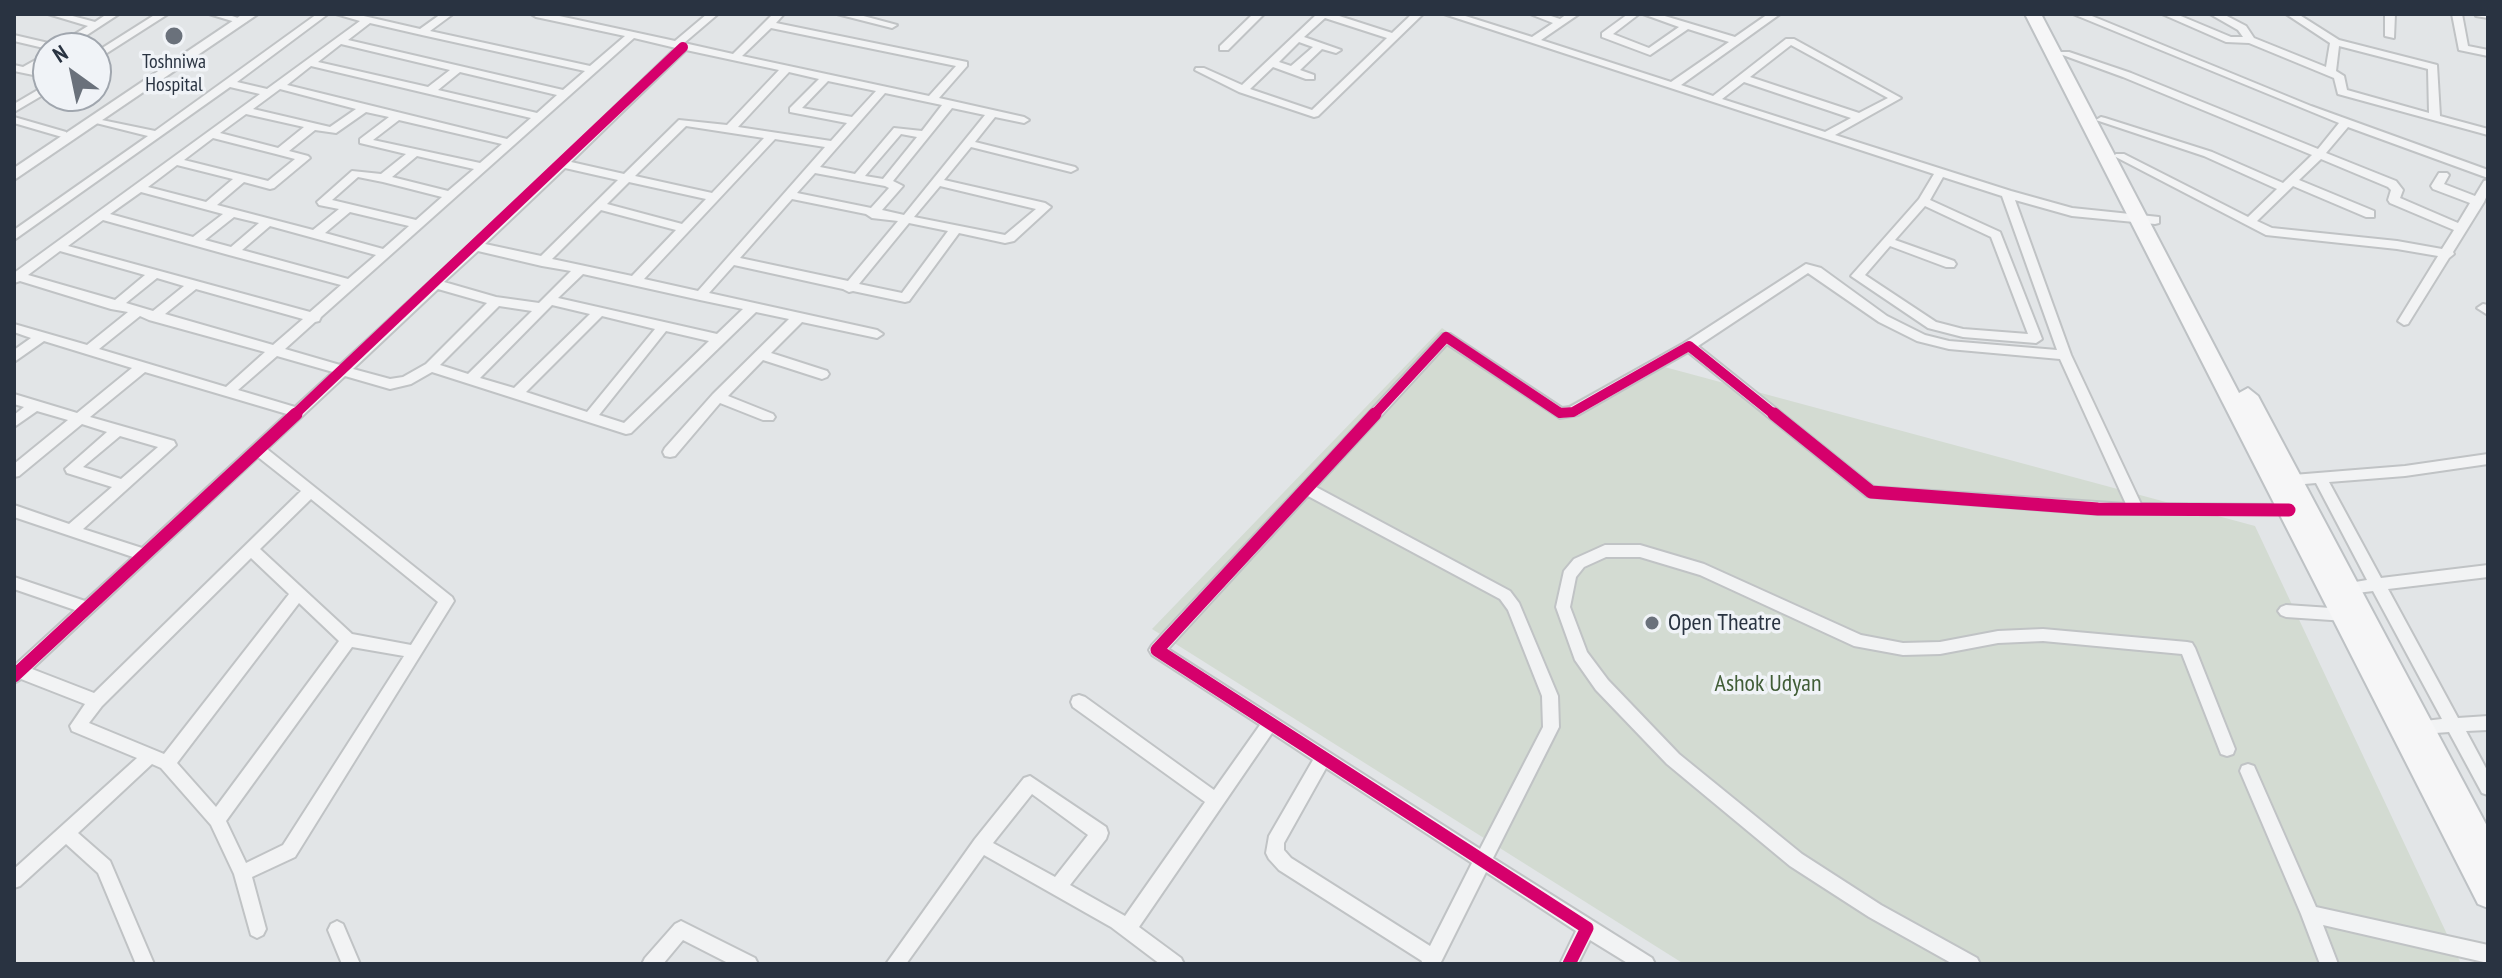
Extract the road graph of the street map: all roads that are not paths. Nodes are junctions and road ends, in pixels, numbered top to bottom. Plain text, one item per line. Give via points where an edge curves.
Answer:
1 (114, 14) edge
2 (163, 14) edge
3 (214, 14) edge
4 (323, 14) edge
5 (341, 14) edge
6 (448, 14) edge
7 (536, 14) edge
8 (713, 14) edge
9 (779, 14) edge
10 (842, 14) edge
11 (1259, 14) edge
12 (1418, 14) edge
13 (1449, 14) edge
14 (1535, 14) edge
15 (1574, 14) edge
16 (1634, 14) edge
17 (1648, 14) edge
18 (1775, 14) edge
19 (2033, 14) edge
20 (2043, 14) edge
21 (2167, 14) edge
22 (2215, 14) edge
23 (2291, 14) edge
24 (2390, 14) edge
25 (2457, 14) edge
26 (2480, 14) edge
27 (61, 15) edge
28 (2087, 15) edge
29 (2488, 15) edge
30 (242, 17) edge
31 (368, 20) junction
32 (1559, 22) junction
33 (768, 24) junction
34 (97, 25) junction
35 (1686, 26) junction
36 (85, 32) edge
37 (422, 32) junction
38 (632, 35) junction
39 (2390, 36) dead end
40 (1394, 37) junction
41 (1299, 39) junction
42 (2250, 40) junction
43 (340, 41) junction
44 (1533, 41) junction
45 (1736, 41) junction
46 (2335, 42) junction
47 (680, 46) junction
48 (871, 46) junction
49 (1320, 46) junction
50 (112, 47) edge
51 (1224, 48) dead end
52 (1336, 50) dead end
53 (2488, 53) edge
54 (2065, 54) junction
55 (734, 58) junction
56 (310, 63) junction
57 (1272, 63) junction
58 (458, 69) junction
59 (786, 69) junction
60 (593, 70) junction
61 (1200, 70) dead end
62 (1293, 70) junction
63 (2330, 73) junction
64 (826, 77) junction
65 (1310, 77) dead end
66 (1742, 78) junction
67 (229, 83) junction
68 (1673, 86) junction
69 (883, 89) junction
70 (275, 90) junction
71 (1243, 90) junction
72 (430, 91) junction
73 (2342, 92) junction
74 (566, 94) junction
75 (32, 97) edge
76 (1715, 99) junction
77 (932, 100) junction
78 (949, 104) junction
79 (364, 108) junction
80 (14, 109) edge
81 (246, 111) junction
82 (992, 113) junction
83 (397, 116) junction
84 (540, 117) junction
85 (1860, 117) junction
86 (2435, 117) junction
87 (2331, 118) junction
88 (14, 120) edge
89 (96, 120) junction
90 (1024, 120) dead end
91 (2101, 120) junction
92 (854, 121) junction
93 (2345, 123) junction
94 (313, 126) junction
95 (731, 128) junction
96 (2488, 132) edge
97 (62, 134) junction
98 (157, 135) junction
99 (213, 135) junction
100 (924, 135) junction
101 (1825, 136) junction
102 (771, 137) junction
103 (510, 143) junction
104 (967, 143) junction
105 (833, 145) junction
106 (280, 152) junction
107 (414, 153) junction
108 (2120, 156) junction
109 (2318, 156) junction
110 (176, 161) junction
111 (563, 164) junction
112 (14, 166) edge
113 (482, 167) junction
114 (812, 169) junction
115 (1071, 169) dead end
116 (1940, 173) junction
117 (2488, 174) edge
118 (14, 175) edge
119 (2443, 175) dead end
120 (242, 178) junction
121 (383, 178) junction
122 (857, 178) junction
123 (629, 179) junction
124 (937, 182) junction
125 (886, 183) junction
126 (2488, 184) edge
127 (2288, 185) junction
128 (140, 188) junction
129 (2007, 194) junction
130 (450, 195) junction
131 (789, 195) junction
132 (713, 197) junction
133 (1923, 201) junction
134 (2478, 202) junction
135 (208, 206) junction
136 (599, 206) junction
137 (349, 207) junction
138 (233, 212) junction
139 (872, 214) junction
140 (2370, 214) dead end
141 (102, 216) junction
142 (905, 220) junction
143 (2148, 220) junction
144 (268, 222) junction
145 (2249, 222) junction
146 (418, 224) junction
147 (683, 228) junction
148 (2462, 229) junction
149 (955, 230) junction
150 (316, 234) junction
151 (14, 236) edge
152 (196, 241) junction
153 (1889, 242) junction
154 (475, 246) junction
155 (59, 247) junction
156 (233, 252) junction
157 (385, 253) junction
158 (2448, 254) junction
159 (731, 260) junction
160 (542, 262) junction
161 (1950, 264) dead end
162 (579, 270) junction
163 (155, 273) junction
164 (16, 277) edge
165 (635, 281) junction
166 (194, 284) junction
167 (352, 284) junction
168 (435, 284) junction
169 (849, 288) junction
170 (700, 296) junction
171 (496, 301) junction
172 (546, 304) junction
173 (115, 306) junction
174 (752, 308) junction
175 (137, 312) junction
176 (598, 313) junction
177 (153, 317) junction
178 (315, 318) junction
179 (798, 318) junction
180 (2404, 321) dead end
181 (663, 327) junction
182 (14, 328) edge
183 (877, 334) dead end
184 (41, 337) junction
185 (718, 339) junction
186 (1689, 346) junction
187 (88, 351) junction
188 (275, 351) junction
189 (760, 354) junction
190 (2065, 355) junction
191 (14, 357) edge
192 (142, 367) junction
193 (431, 367) junction
194 (345, 369) junction
195 (822, 374) dead end
196 (471, 379) junction
197 (228, 392) junction
198 (516, 394) junction
199 (718, 397) junction
200 (14, 399) edge
201 (35, 405) junction
202 (298, 413) junction
203 (768, 417) dead end
204 (80, 418) junction
205 (589, 418) junction
206 (14, 422) edge
207 (118, 430) junction
208 (259, 450) junction
209 (670, 452) dead end
210 (2488, 459) edge
211 (14, 472) edge
212 (2319, 477) junction
213 (2293, 480) junction
214 (124, 485) junction
215 (1305, 488) junction
216 (310, 491) junction
217 (2136, 509) junction
218 (2289, 510) junction
219 (14, 511) edge
220 (72, 530) junction
221 (251, 549) junction
222 (145, 555) junction
223 (2488, 571) edge
224 (14, 583) edge
225 (2377, 585) junction
226 (2349, 588) junction
227 (298, 593) junction
228 (87, 608) junction
229 (2286, 611) dead end
230 (2346, 615) junction
231 (348, 640) junction
232 (415, 652) junction
233 (16, 674) edge
234 (96, 701) junction
235 (1079, 702) dead end
236 (1270, 723) junction
237 (2488, 723) edge
238 (2454, 725) junction
239 (2422, 727) junction
240 (2227, 749) dead end
241 (150, 756) junction
242 (1324, 757) junction
243 (167, 763) junction
244 (2248, 771) dead end
245 (2488, 788) edge
246 (1215, 800) junction
247 (217, 820) junction
248 (65, 832) junction
249 (981, 845) junction
250 (2488, 855) edge
251 (1485, 860) junction
252 (242, 873) junction
253 (14, 880) edge
254 (1057, 888) junction
255 (2488, 895) edge
256 (2310, 914) junction
257 (1587, 928) junction
258 (257, 929) dead end
259 (1127, 929) junction
260 (337, 930) dead end
261 (2488, 954) edge
262 (1432, 961) edge
263 (903, 962) edge
264 (145, 964) edge
265 (351, 964) edge
266 (651, 964) edge
267 (749, 964) edge
268 (1175, 964) edge
269 (1569, 964) edge
270 (1646, 964) edge
271 (1971, 964) edge
272 (2329, 964) edge

1 - 34 street
2 - 50 street
3 - 30 street
4 - 67 street
5 - 31 street
6 - 37 street
7 - 38 street
8 - 47 street
9 - 33 street
10 - 48 street via 892,25
11 - 51 street
12 - 40 street
13 - 44 street
14 - 32 street
15 - 32 street
16 - 35 street via 1606,35 1650,52
17 - 35 street
18 - 45 street
19 - 143 main road
20 - 54 main road
21 - 42 street via 2230,40
22 - 42 street via 2242,28
23 - 46 street
24 - 39 street
25 - 53 street via 2463,48
26 - 29 street
27 - 34 street
28 - 87 street
30 - 89 street
30 - 97 street
31 - 37 street
31 - 43 street
32 - 44 street
33 - 48 street
33 - 55 street
34 - 36 street
35 - 45 street
37 - 60 street
38 - 47 street
38 - 60 street
40 - 41 street via 1323,14
40 - 71 street via 1314,114
41 - 49 street
41 - 57 street
42 - 63 street
43 - 56 street
43 - 58 street
44 - 68 street
45 - 68 street
46 - 63 street
46 - 86 street via 2433,67
47 - 55 street
47 - 111 street
48 - 77 street via 963,64
49 - 52 street
49 - 62 street
54 - 91 main road
54 - 109 street
55 - 59 street
56 - 70 street
56 - 72 street
57 - 62 street
57 - 71 street
58 - 72 street
58 - 74 street
59 - 64 street
59 - 95 street
60 - 74 street
61 - 71 street
62 - 65 street
63 - 73 street via 2342,79
64 - 69 street
64 - 92 street via 794,110
66 - 76 street
66 - 85 street
66 - 85 street via 1790,41 1896,98
67 - 70 street
67 - 98 street
68 - 76 street
69 - 77 street
69 - 92 street
70 - 79 street
70 - 81 street
72 - 84 street
73 - 86 street
73 - 87 street
74 - 84 street
75 - 80 street
76 - 101 street
77 - 78 street
78 - 82 street
78 - 100 street
79 - 83 street
79 - 94 street via 332,131
81 - 94 street
81 - 99 street
82 - 90 street
82 - 104 street
83 - 103 street
83 - 107 street via 364,141
84 - 103 street
85 - 101 street
86 - 96 street
87 - 93 street
88 - 97 street
89 - 98 street
89 - 118 street
91 - 108 main road
91 - 127 street
92 - 105 street
93 - 109 street
93 - 117 street
94 - 106 street
95 - 102 street
95 - 123 street via 683,122
97 - 112 street
98 - 151 street
99 - 106 street
99 - 110 street
100 - 122 street via 898,130
100 - 125 street
101 - 116 street
102 - 105 street
102 - 132 street
103 - 113 street
104 - 115 street
104 - 124 street
105 - 114 street
106 - 120 street via 304,158 270,185
107 - 113 street
107 - 121 street
108 - 143 main road
108 - 145 street
109 - 127 street
109 - 148 street via 2392,184 2397,190 2394,200
110 - 120 street
110 - 128 street
111 - 123 street
111 - 154 street
113 - 130 street
114 - 122 street
114 - 131 street
116 - 129 street
116 - 133 street
119 - 134 street via 2437,186
120 - 135 street
121 - 130 street
121 - 137 street via 356,173 323,202
122 - 125 street
123 - 132 street
123 - 136 street
124 - 142 street
124 - 149 street via 1045,207 1010,238
125 - 139 street via 897,186
126 - 134 street
127 - 140 street
127 - 145 street
128 - 135 street
128 - 141 street
129 - 143 street via 2072,212
129 - 190 street
130 - 146 street
131 - 139 street
131 - 159 street
132 - 147 street
133 - 153 street
133 - 153 street via 1996,235 2036,339 1932,325 1857,276
134 - 148 street
135 - 138 street
136 - 147 street
136 - 160 street
137 - 146 street
137 - 150 street
138 - 144 street
138 - 152 street
139 - 142 street
141 - 152 street
141 - 155 street
142 - 149 street
142 - 169 street
143 - 213 main road
143 - 218 main road
144 - 150 street
144 - 156 street
145 - 158 street via 2270,232
146 - 157 street
147 - 165 street
148 - 158 street
149 - 169 street via 905,298
150 - 157 street
152 - 156 street
153 - 161 street
154 - 160 street
154 - 168 street
155 - 163 street
155 - 164 street
156 - 167 street
157 - 167 street
158 - 180 street
159 - 169 street
159 - 170 street
160 - 162 street
162 - 165 street
162 - 172 street
163 - 166 street
163 - 173 street
164 - 173 street
165 - 170 street
166 - 177 street
166 - 178 street
167 - 178 street
168 - 171 street
168 - 194 street
170 - 174 street
171 - 172 street
171 - 193 street
172 - 176 street
172 - 196 street
173 - 175 street
174 - 179 street
174 - 185 street
175 - 177 street
175 - 187 street
176 - 181 street
176 - 198 street
177 - 188 street
178 - 188 street
179 - 183 street
179 - 189 street
181 - 185 street
181 - 205 street
182 - 184 street
184 - 187 street
184 - 191 street
185 - 205 street via 626,429
186 - 190 street via 1806,268 1921,338
186 - 215 street via 1573,412 1560,413 1446,337
186 - 217 street via 1871,492
187 - 192 street
188 - 194 street
188 - 197 street
189 - 195 street
189 - 199 street
190 - 217 street
192 - 197 street
192 - 204 street
193 - 194 street via 398,384
193 - 196 street
194 - 202 street
196 - 198 street
197 - 202 street
198 - 205 street
199 - 203 street
199 - 209 street
200 - 201 street
201 - 204 street
201 - 206 street
202 - 208 street
204 - 207 street
204 - 211 street
207 - 214 street via 169,445
207 - 214 street via 72,469
208 - 216 street
208 - 222 street
210 - 212 street
212 - 213 street
212 - 225 street
213 - 226 main road
214 - 220 street
215 - 236 street via 1157,650
215 - 251 street via 1493,585 1514,607 1553,712 1551,727
216 - 221 street
216 - 232 street via 447,601
217 - 218 street
218 - 230 main road
219 - 220 street
220 - 222 street
221 - 227 street
221 - 234 street
222 - 228 street
223 - 225 street
224 - 228 street
225 - 226 street
225 - 238 street
226 - 239 main road
227 - 231 street
227 - 243 street
228 - 233 street
229 - 230 street
230 - 255 main road
231 - 232 street
231 - 247 street
232 - 252 street via 289,851
233 - 234 street
234 - 241 street via 78,726
235 - 246 street
236 - 242 street
236 - 246 street
237 - 238 street
238 - 239 street
238 - 245 street
239 - 250 main road
240 - 271 street via 2187,648 2043,635 1903,649 1859,641 1704,570 1640,551 1605,551 1579,563 1569,575 1563,607 1580,655 1673,759 1796,860
241 - 243 street
241 - 248 street
242 - 251 street
242 - 262 street via 1275,842 1275,853
243 - 247 street
244 - 256 street
246 - 259 street
247 - 252 street
248 - 253 street
248 - 264 street via 104,867
249 - 254 street
249 - 254 street via 1030,783 1100,833
249 - 263 street
251 - 257 street
251 - 262 street
252 - 258 street
254 - 259 street
256 - 261 street
256 - 272 street
257 - 269 street
257 - 270 street
259 - 268 street
260 - 265 street
266 - 267 street via 681,930

